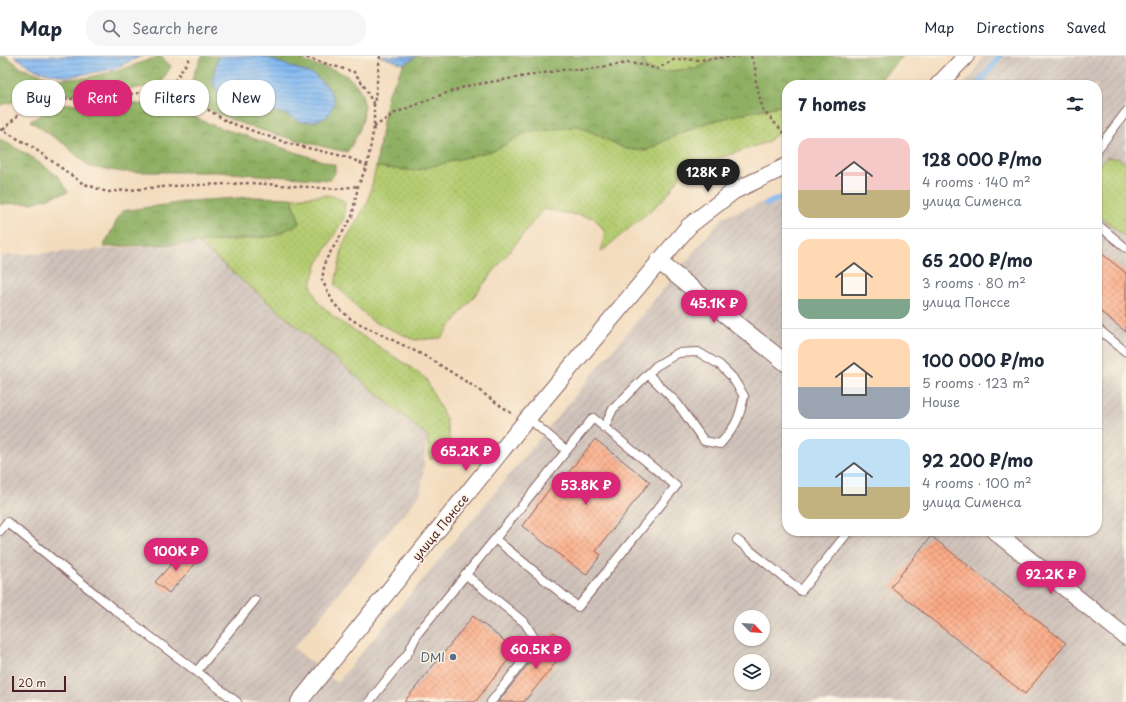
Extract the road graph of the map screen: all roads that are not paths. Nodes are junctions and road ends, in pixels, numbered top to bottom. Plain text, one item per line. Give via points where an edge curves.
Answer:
1 (966, 56) edge
2 (943, 80) edge
3 (1124, 118) edge
4 (1102, 144) edge
5 (782, 168) edge
6 (1102, 228) edge
7 (1126, 248) edge
8 (658, 261) junction
9 (1102, 332) edge
10 (1126, 352) edge
11 (782, 360) edge
12 (649, 375) junction
13 (526, 420) junction
14 (604, 428) junction
15 (566, 450) junction
16 (0, 531) edge
17 (845, 536) edge
18 (1000, 536) edge
19 (494, 539) junction
20 (737, 540) dead end
21 (465, 574) junction
22 (255, 600) dead end
23 (1125, 635) edge
24 (197, 671) junction
25 (237, 702) edge
26 (299, 702) edge
27 (369, 702) edge
28 (491, 702) edge

1 - 2 street
3 - 4 lane
5 - 8 street, улица Понссе via 734,191 688,226
6 - 7 lane
8 - 11 street
8 - 13 street, улица Понссе
9 - 10 lane
12 - 12 lane via 656,366 678,353 698,352 720,365 732,377 744,396 741,414 734,429 720,444 704,441 677,403
12 - 14 lane via 613,408
13 - 15 lane
13 - 26 street, улица Понссе
14 - 15 lane via 593,418
14 - 19 lane via 676,486 578,607
15 - 19 lane
16 - 24 lane via 7,522 115,610
17 - 20 lane via 801,591
18 - 23 street
19 - 21 lane
21 - 27 lane via 418,632 408,653
21 - 28 lane via 525,623 533,636 528,656
22 - 24 lane
24 - 25 lane

